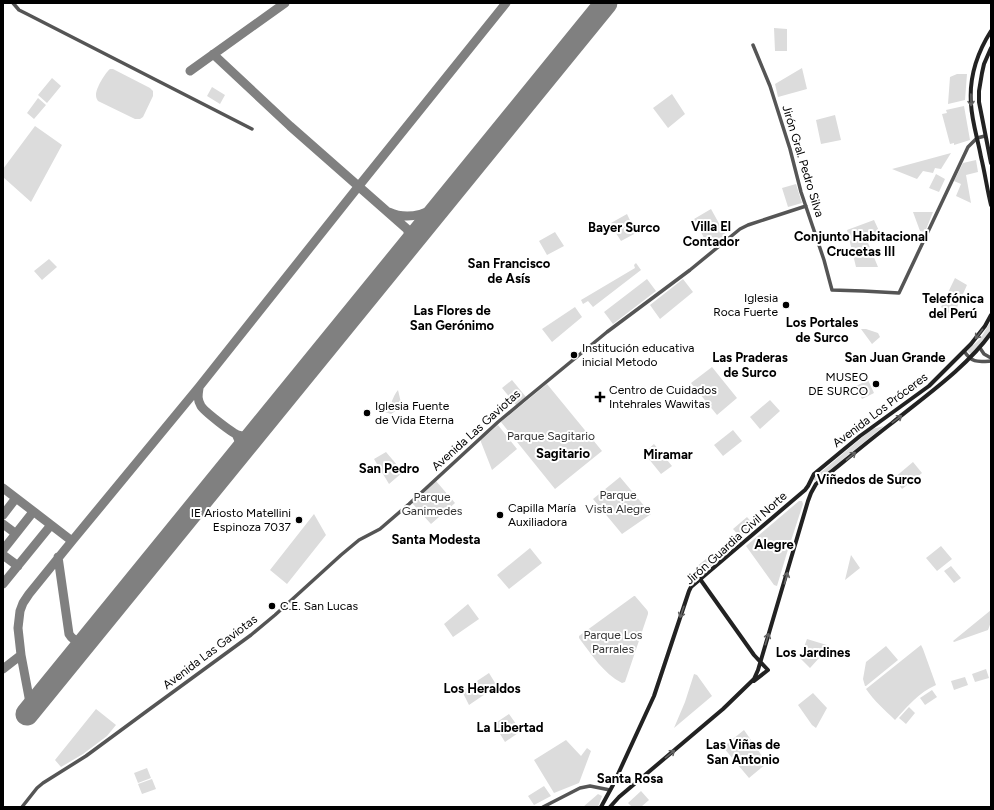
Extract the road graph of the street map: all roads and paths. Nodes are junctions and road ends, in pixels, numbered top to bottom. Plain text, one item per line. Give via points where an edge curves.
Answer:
1 (13, 3) edge
2 (991, 31) edge
3 (753, 45) dead end
4 (991, 48) edge
5 (252, 129) dead end
6 (985, 136) junction
7 (977, 138) junction
8 (991, 163) edge
9 (991, 178) edge
10 (985, 179) junction
11 (991, 205) edge
12 (806, 206) junction
13 (991, 315) edge
14 (991, 334) edge
15 (980, 348) junction
16 (964, 351) junction
17 (970, 358) junction
18 (991, 360) edge
19 (810, 482) joint
20 (700, 579) junction
21 (760, 662) junction
22 (743, 690) junction
23 (610, 790) junction
24 (22, 807) edge
25 (543, 807) edge
26 (601, 807) edge
27 (610, 807) edge

1 - 5 street via 19,10
2 -> 7 main road via 976,61 972,78 971,104
3 - 12 street, Jirón Gral. Pedro Silva via 769,84
4 - 6 main road via 983,67 979,91
6 - 7 street
6 - 8 main road
7 - 10 main road
7 - 12 street, Jirón Gral. Pedro Silva via 968,147 899,293 832,290
9 - 10 main road
10 - 11 main road
12 - 24 street, Avenida Las Gaviotas via 740,229 540,387 380,529 359,540 341,554 275,616 86,756 43,783
13 -> 16 main road, Avenida Los Próceres
14 - 15 main road, Avenida Los Próceres
15 - 17 main road, Avenida Los Próceres
15 - 18 street
16 - 17 street
16 - 19 main road, Avenida Los Próceres via 929,386 860,436 814,474
17 - 18 street via 976,362
21 -> 17 main road, Avenida Los Próceres via 814,488
19 - 20 main road, Jirón Guardia Civil Norte via 805,490
20 - 21 main road
20 -> 23 main road, Jirón Guardia Civil Norte via 690,589 654,696
21 - 22 main road via 754,678
21 - 22 main road via 768,670
27 -> 22 main road
23 - 25 street via 590,786 580,788
23 - 26 main road, Jirón Guardia Civil Norte

